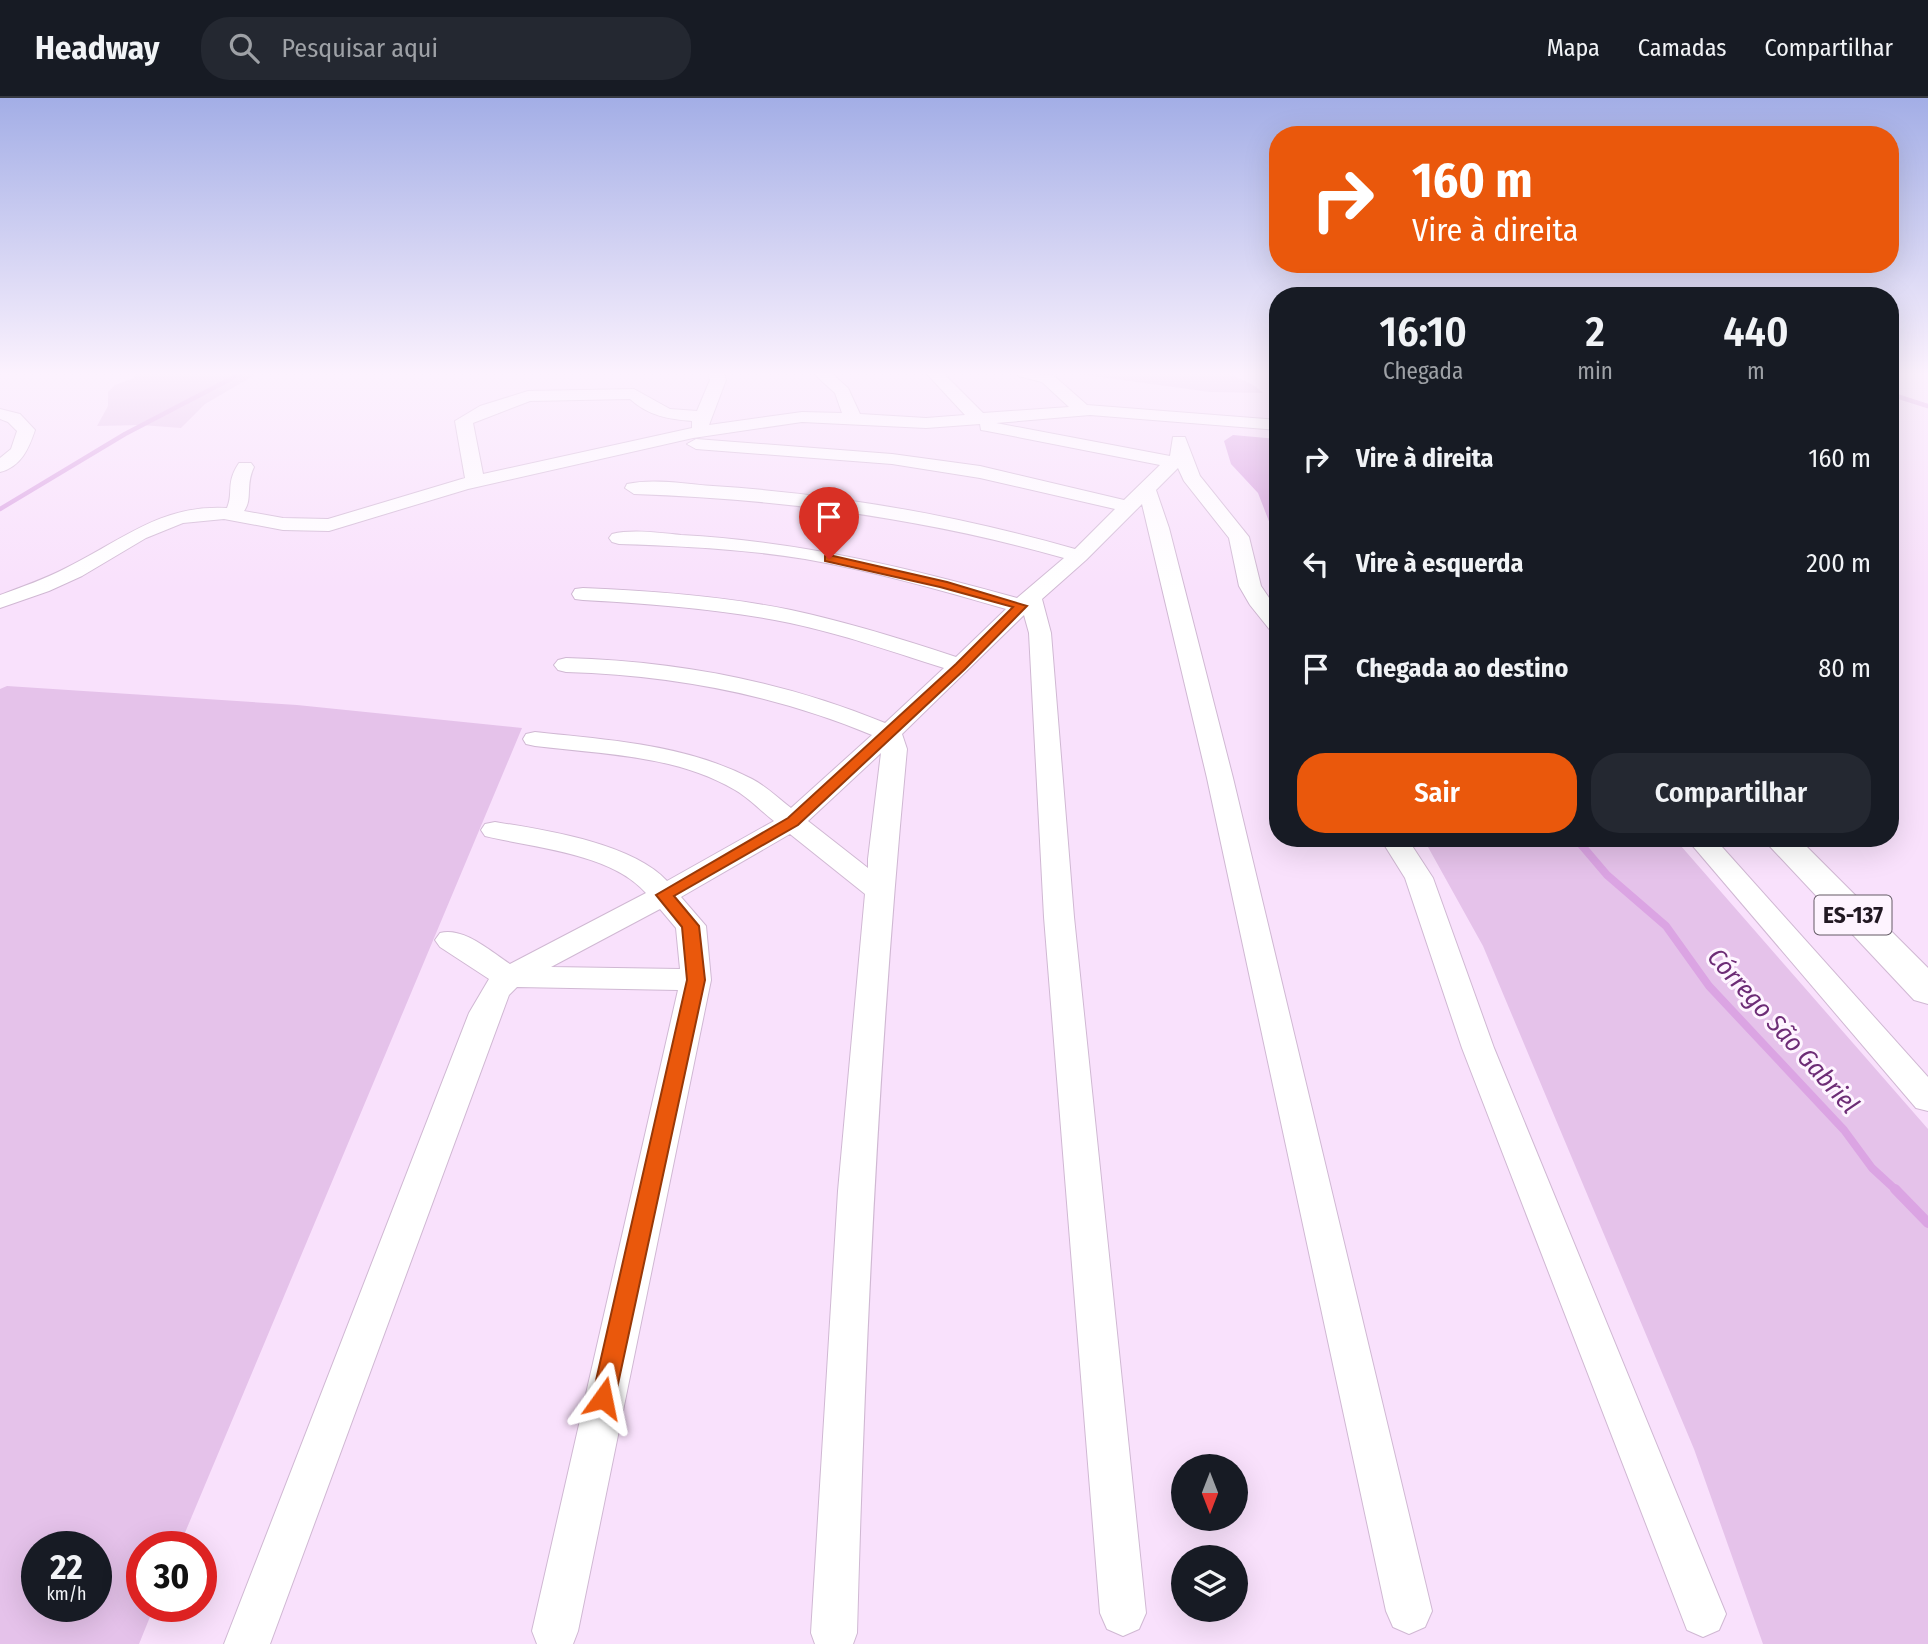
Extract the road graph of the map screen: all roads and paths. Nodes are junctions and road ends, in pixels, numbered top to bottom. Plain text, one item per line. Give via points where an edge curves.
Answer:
1 (22, 445) edge
2 (470, 445) edge
3 (637, 445) edge
4 (723, 445) edge
5 (1095, 445) edge
6 (1177, 445) edge
7 (1178, 460) junction
8 (0, 467) edge
9 (245, 467) dead end
10 (475, 481) junction
11 (634, 488) dead end
12 (1138, 499) junction
13 (232, 514) junction
14 (619, 538) dead end
15 (1079, 556) junction
16 (583, 594) dead end
17 (0, 602) edge
18 (1026, 602) junction
19 (1269, 614) edge
20 (566, 665) dead end
21 (960, 666) junction
22 (889, 733) junction
23 (535, 739) dead end
24 (793, 821) junction
25 (495, 830) dead end
26 (1399, 847) edge
27 (1707, 847) edge
28 (1788, 847) edge
29 (878, 890) junction
30 (664, 895) junction
31 (450, 940) dead end
32 (509, 977) junction
33 (696, 980) junction
34 (1928, 990) edge
35 (1928, 1099) edge
36 (1409, 1611) dead end
37 (1123, 1613) dead end
38 (1703, 1615) dead end
39 (555, 1631) dead end
40 (834, 1633) dead end
41 (247, 1644) edge

1 - 8 street
2 - 10 street
3 - 10 street
4 - 12 street via 892,459
5 - 7 street
6 - 7 street
7 - 12 street
7 - 19 street via 1239,537 1250,586
9 - 13 street via 238,480 239,505
10 - 13 street via 329,525 284,524
11 - 15 street via 764,495 891,510 1012,536
12 - 15 street
12 - 36 street via 1159,528 1220,778
13 - 17 street via 179,517 75,572
14 - 18 street via 804,553
15 - 18 street
16 - 21 street via 766,612 898,645
18 - 21 street
18 - 37 street via 1040,633 1059,917
20 - 22 street via 649,668 723,682 809,704
21 - 22 street
22 - 24 street
22 - 29 street via 894,749
23 - 24 street via 647,752 703,768 745,785
24 - 29 street
24 - 30 street
25 - 30 street via 600,854 646,875
26 - 38 street via 1419,878 1478,1048
27 - 35 street
28 - 34 main road, ES-137
29 - 40 street via 842,1387
30 - 32 street
30 - 33 street via 691,926
31 - 32 street
32 - 33 street
32 - 41 street via 496,990 485,1013
33 - 39 street

